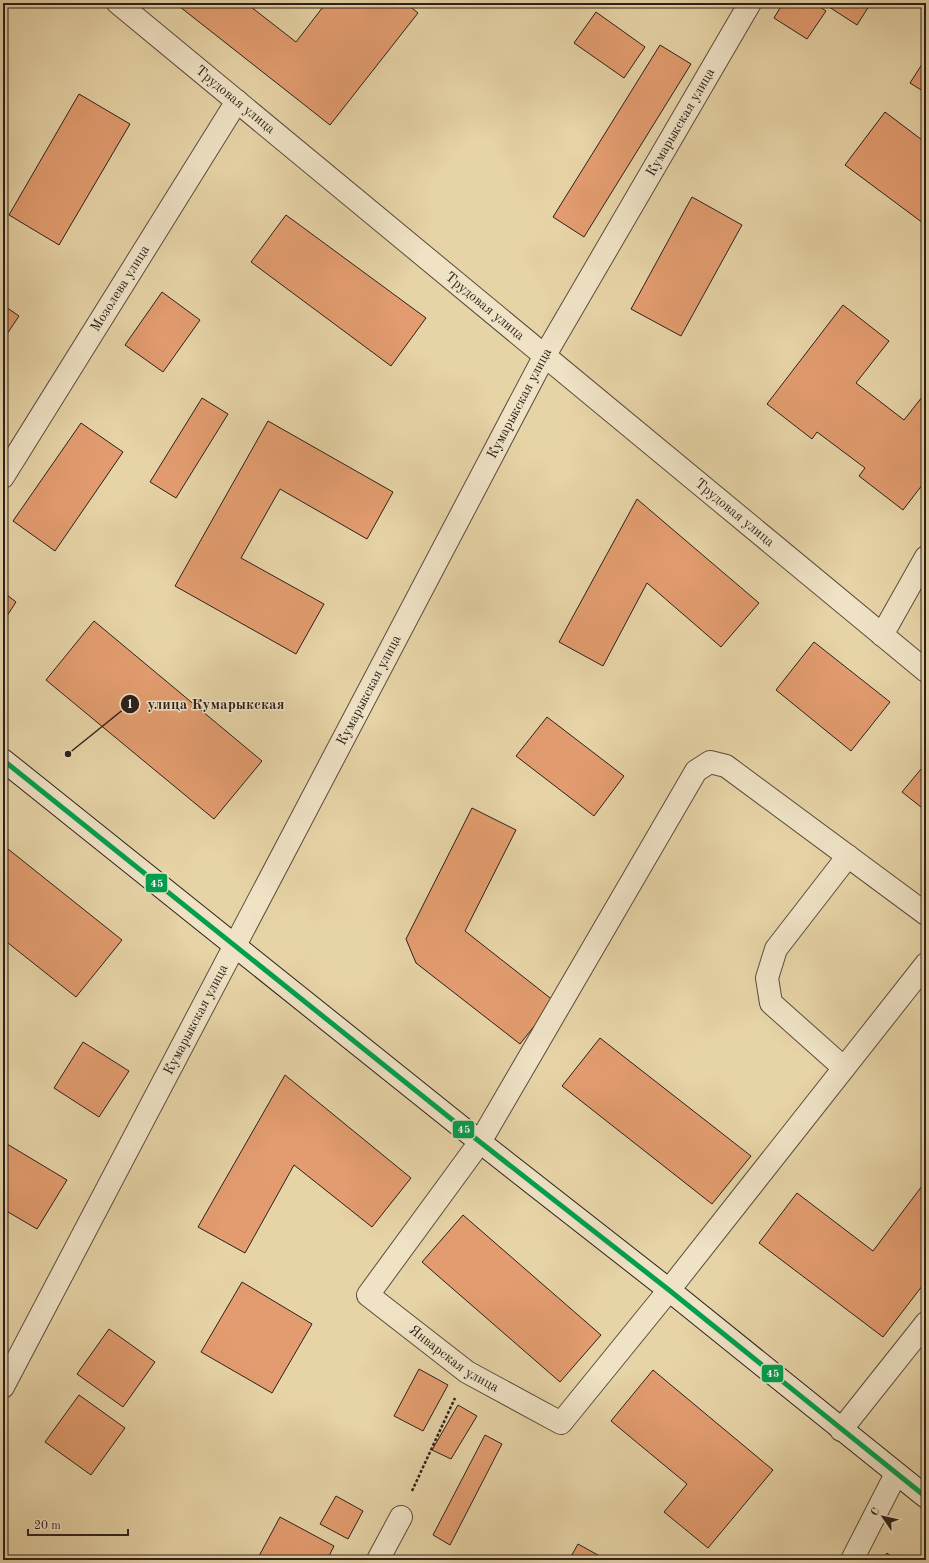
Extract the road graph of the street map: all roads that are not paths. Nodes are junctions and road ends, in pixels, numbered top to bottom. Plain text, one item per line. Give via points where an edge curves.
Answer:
1 (118, 3) edge
2 (750, 3) edge
3 (236, 101) junction
4 (544, 355) junction
5 (3, 477) edge
6 (926, 557) edge
7 (882, 635) junction
8 (926, 671) edge
9 (3, 760) edge
10 (848, 856) junction
11 (926, 914) edge
12 (234, 945) junction
13 (926, 964) edge
14 (844, 1068) junction
15 (480, 1142) junction
16 (668, 1290) junction
17 (926, 1323) edge
18 (3, 1387) edge
19 (841, 1430) junction
20 (896, 1474) junction
21 (926, 1497) edge
22 (401, 1517) road end
23 (378, 1560) edge
24 (852, 1560) edge

1 - 3 street, Трудовая улица
2 - 4 street, Кумарыкская улица
3 - 4 street, Трудовая улица
3 - 5 street, Мозолева улица
4 - 7 street, Трудовая улица
4 - 12 street, Кумарыкская улица
6 - 7 street
7 - 8 street, Трудовая улица
9 - 12 street
10 - 11 street
10 - 14 street via 776,949 767,978 771,1003
10 - 15 street via 726,766 710,762 696,771
12 - 15 street
12 - 18 street, Кумарыкская улица
13 - 14 street
14 - 16 street
15 - 16 street
15 - 16 street, Январская улица via 368,1295 467,1372 561,1423
16 - 19 street
17 - 19 street
19 - 20 street
20 - 21 street
20 - 24 street
22 - 23 street

